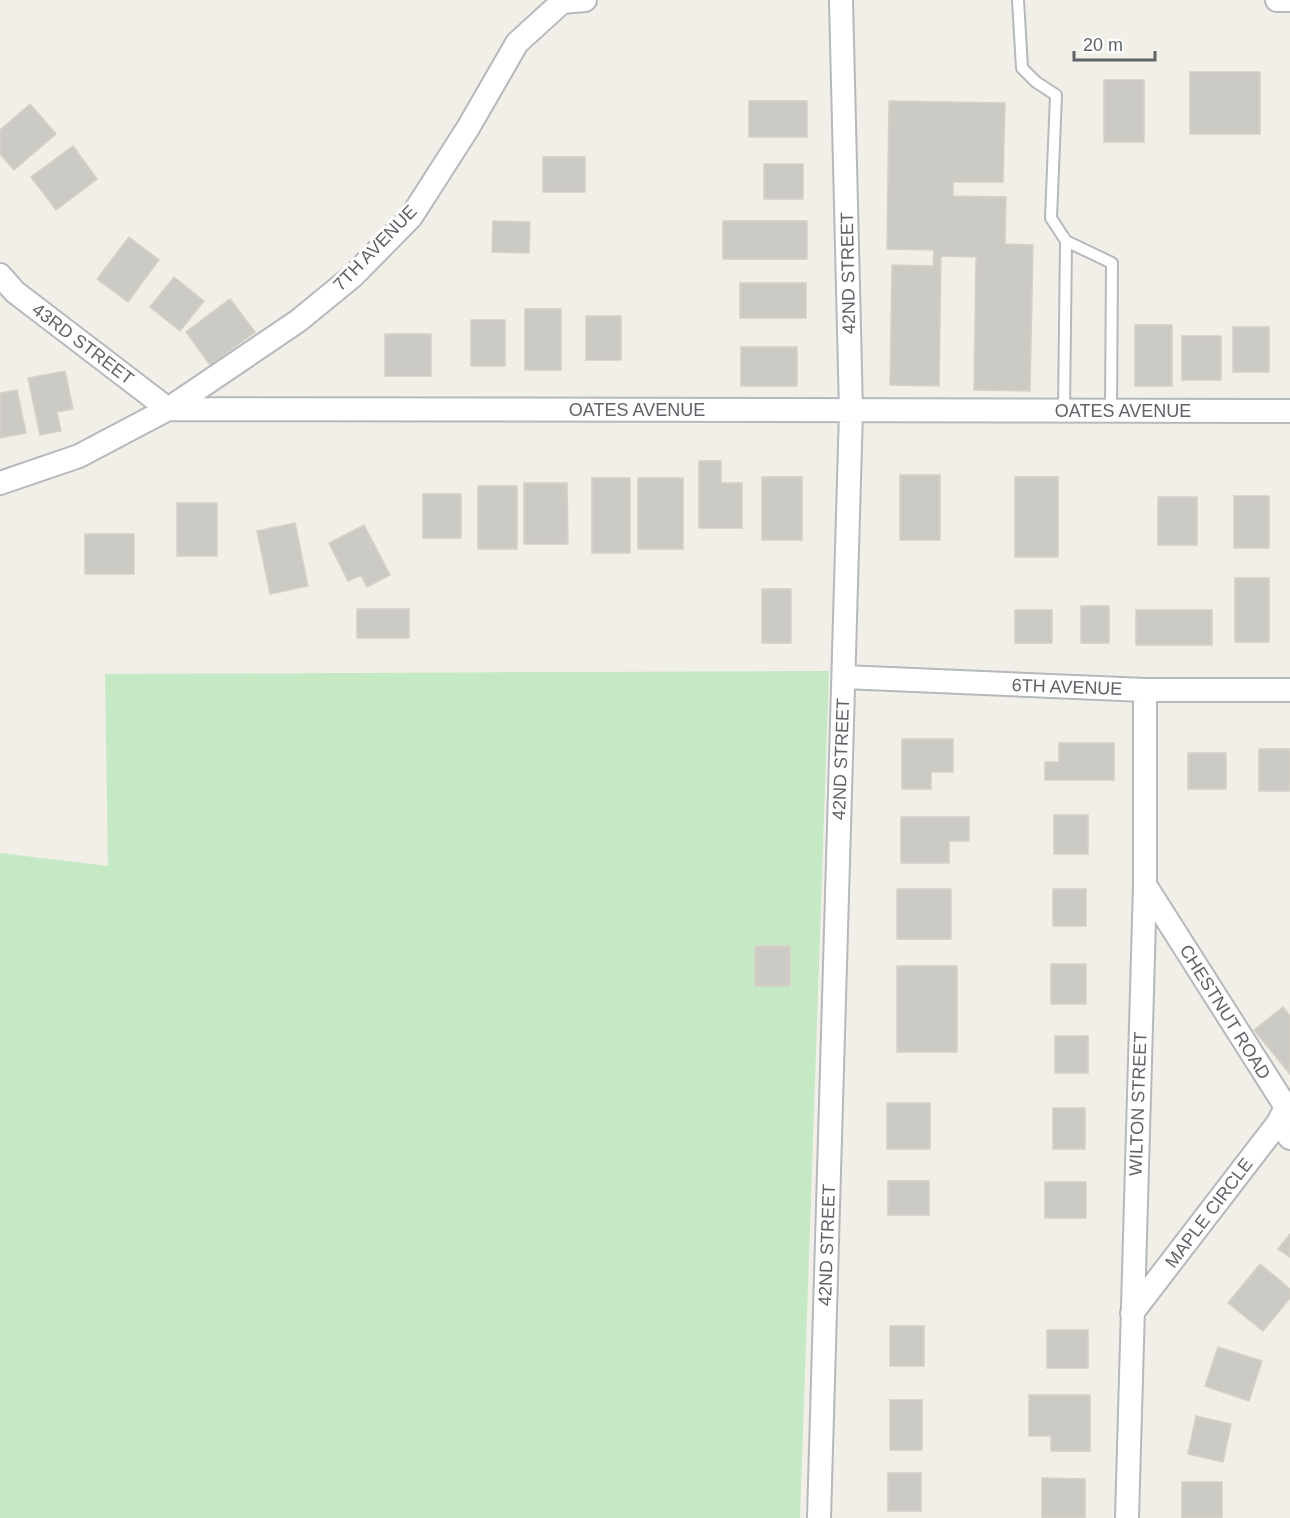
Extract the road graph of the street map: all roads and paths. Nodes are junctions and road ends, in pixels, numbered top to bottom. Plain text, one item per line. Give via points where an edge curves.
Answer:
1 (585, 0) edge
2 (842, 0) edge
3 (1018, 0) edge
4 (1277, 0) edge
5 (1290, 0) edge
6 (1066, 241) junction
7 (0, 275) edge
8 (168, 409) junction
9 (851, 411) junction
10 (1064, 411) junction
11 (1111, 411) junction
12 (1290, 411) edge
13 (0, 483) edge
14 (843, 677) junction
15 (1145, 690) junction
16 (1290, 690) edge
17 (1145, 885) junction
18 (1286, 1125) edge
19 (1132, 1314) junction
20 (819, 1518) edge
21 (1127, 1518) edge

1 - 8 street, 7TH AVENUE via 562,2 517,43 411,217 353,276 298,321
2 - 9 street, 42ND STREET
3 - 6 lane via 1022,68 1056,95 1052,218
4 - 5 street
6 - 10 lane
6 - 11 lane via 1112,263
7 - 8 street, 43RD STREET via 15,292
8 - 9 street, OATES AVENUE
8 - 13 street, OATES AVENUE via 79,456
9 - 10 street, OATES AVENUE
9 - 14 street, 42ND STREET
10 - 11 street, OATES AVENUE
11 - 12 street, OATES AVENUE
14 - 15 street, 6TH AVENUE
14 - 20 street, 42ND STREET
15 - 16 street, 6TH AVENUE
15 - 17 street, WILTON STREET
17 - 18 street, CHESTNUT ROAD via 1286,1107
17 - 19 street, WILTON STREET
18 - 19 street, MAPLE CIRCLE
19 - 21 street, WILTON STREET

